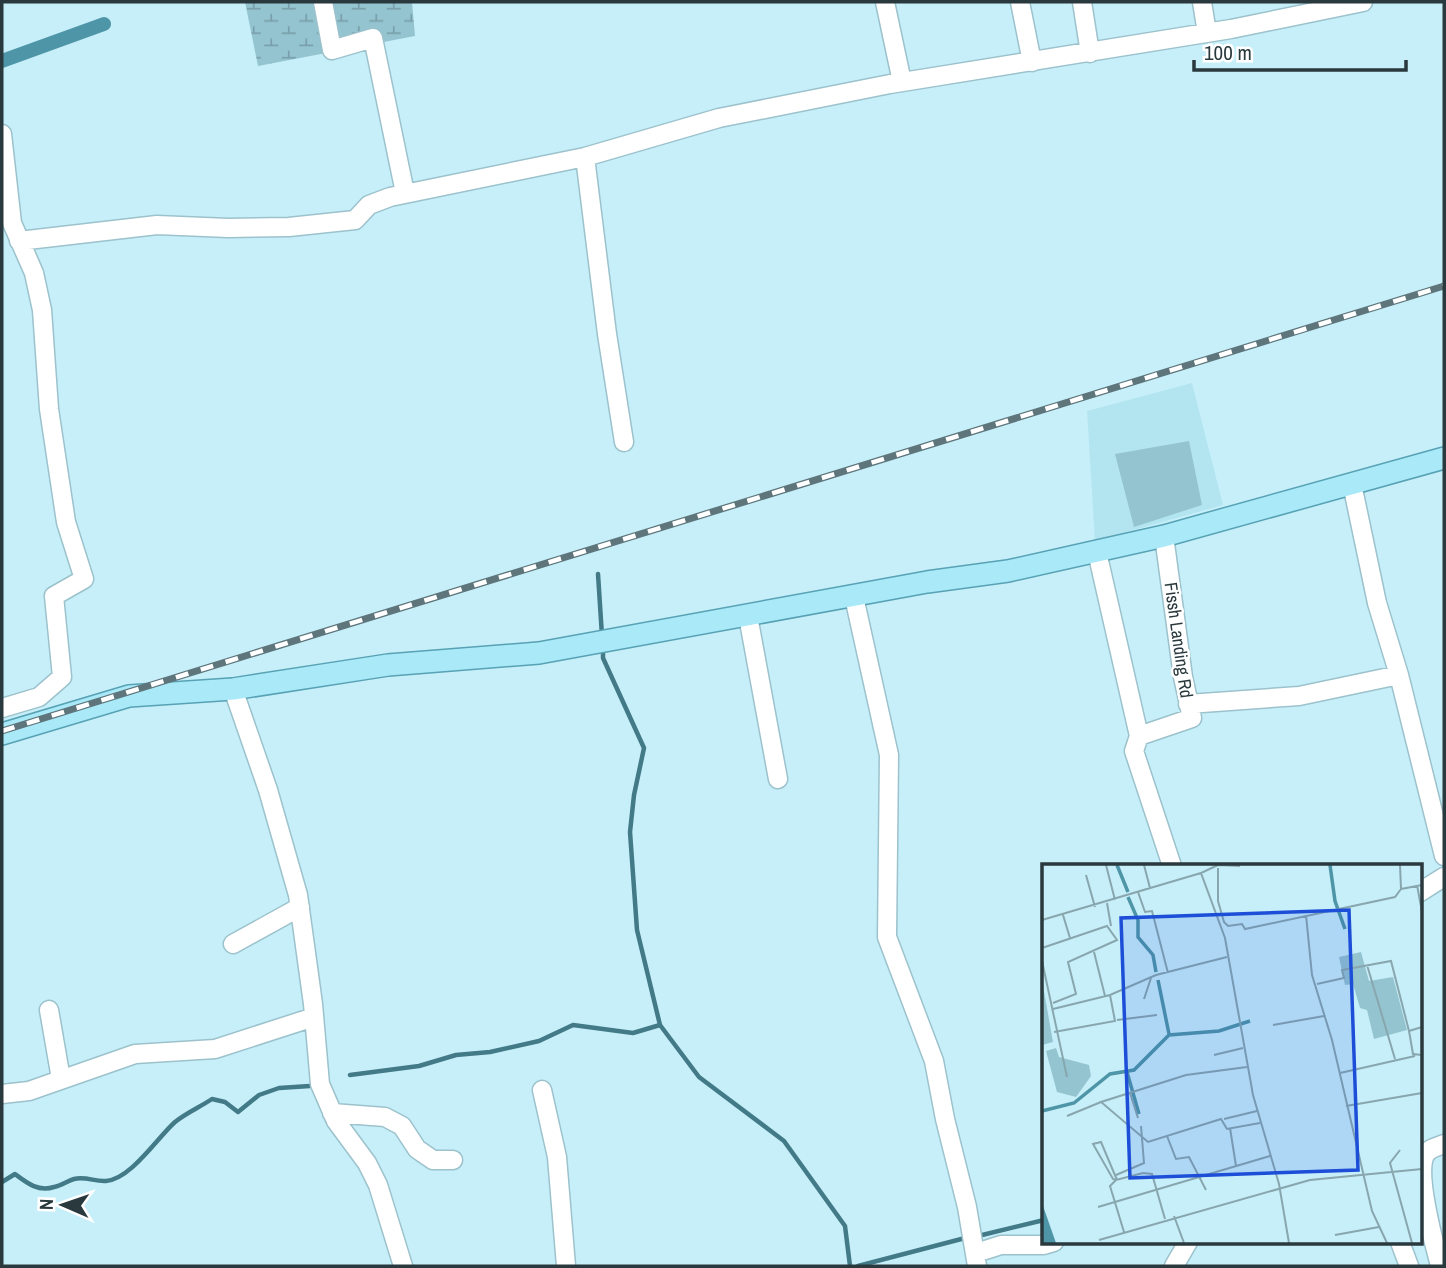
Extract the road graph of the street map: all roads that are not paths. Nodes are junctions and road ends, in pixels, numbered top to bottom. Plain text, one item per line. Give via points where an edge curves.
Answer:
1 (323, 2) edge
2 (885, 2) edge
3 (1020, 2) edge
4 (1082, 2) edge
5 (1202, 2) edge
6 (1363, 2) edge
7 (1207, 33) junction
8 (1090, 53) junction
9 (1032, 62) junction
10 (902, 82) junction
11 (2, 134) edge
12 (585, 157) junction
13 (405, 193) junction
14 (19, 241) junction
15 (624, 442) dead end
16 (1444, 458) edge
17 (1352, 484) junction
18 (1164, 536) junction
19 (1097, 552) junction
20 (854, 597) junction
21 (748, 616) junction
22 (1399, 675) junction
23 (233, 689) junction
24 (1188, 704) junction
25 (2, 708) edge
26 (2, 734) edge
27 (1139, 736) junction
28 (778, 779) dead end
29 (1444, 856) edge
30 (1171, 864) edge
31 (1444, 877) edge
32 (1422, 891) edge
33 (300, 907) junction
34 (233, 944) dead end
35 (49, 1010) dead end
36 (314, 1017) junction
37 (61, 1079) junction
38 (542, 1090) dead end
39 (2, 1094) edge
40 (332, 1113) junction
41 (1444, 1144) edge
42 (453, 1160) dead end
43 (1047, 1244) edge
44 (1187, 1244) edge
45 (1401, 1244) edge
46 (977, 1260) edge
47 (402, 1266) edge
48 (566, 1266) edge
49 (1174, 1266) edge
50 (1409, 1266) edge
51 (1440, 1266) edge

1 - 13 street via 332,50 373,38
2 - 10 street
3 - 9 street
4 - 8 street
5 - 7 street
6 - 7 street
7 - 8 street
8 - 9 street
9 - 10 street
10 - 12 street via 719,118
11 - 14 street via 12,223
12 - 13 street
12 - 15 street
13 - 14 street via 369,205 355,220 289,227 157,225
14 - 25 street via 34,272 66,522 84,579 54,596 62,677 38,697
16 - 17 main road
17 - 18 main road
17 - 22 street via 1377,603
18 - 19 main road
18 - 24 street, Fissh Landing Rd
19 - 20 main road
19 - 27 street
20 - 21 main road
20 - 46 street via 889,755 887,937 934,1061
21 - 23 main road via 539,653 388,665
21 - 28 street
22 - 24 street via 1299,696
22 - 29 street
23 - 26 main road via 128,696
23 - 33 street via 268,790
24 - 27 street, Fissh Landing Rd via 1192,718
27 - 30 street via 1135,756
31 - 32 street
33 - 34 street
33 - 36 street
35 - 37 street
36 - 37 street via 215,1049 135,1054
36 - 40 street via 320,1084
37 - 39 street via 29,1091
38 - 48 street via 557,1157
40 - 42 street via 385,1117 402,1126 417,1149 433,1160
40 - 47 street via 378,1185
41 - 51 street via 1431,1149 1422,1168
43 - 46 street via 1000,1245
44 - 49 street
45 - 50 street

